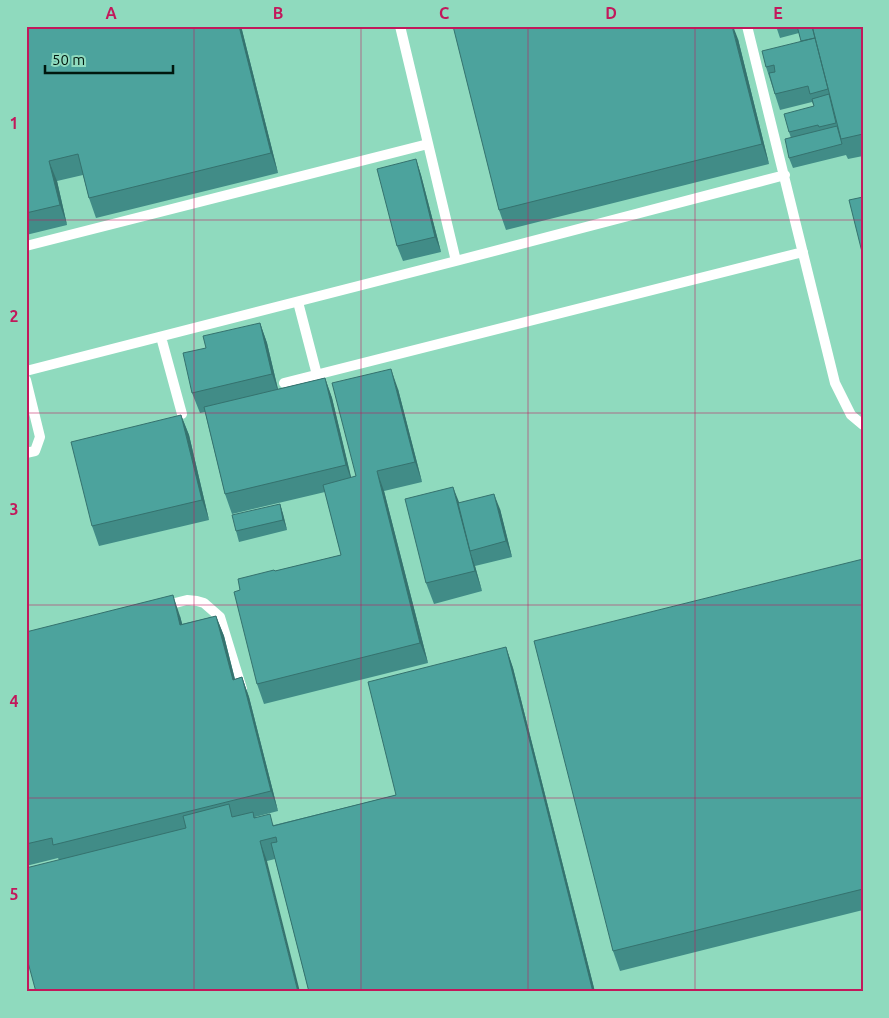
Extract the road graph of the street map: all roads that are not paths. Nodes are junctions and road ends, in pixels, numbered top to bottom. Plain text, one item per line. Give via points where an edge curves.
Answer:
1 (400, 26) edge
2 (747, 26) edge
3 (428, 144) junction
4 (785, 175) junction
5 (26, 246) edge
6 (803, 252) junction
7 (456, 262) junction
8 (298, 302) junction
9 (161, 337) junction
10 (26, 371) edge
11 (317, 375) junction
12 (26, 380) edge
13 (284, 383) dead end
14 (182, 414) edge
15 (863, 425) edge
16 (26, 453) edge
17 (149, 610) edge
18 (242, 689) edge

1 - 3 lane
2 - 4 lane
3 - 5 lane
3 - 7 lane
4 - 6 lane
4 - 7 lane
6 - 11 lane
6 - 15 lane via 835,383 851,415
7 - 8 lane
8 - 9 lane
8 - 11 lane
9 - 10 lane
9 - 14 lane
11 - 13 lane
12 - 16 lane via 40,437 35,451
17 - 18 lane via 187,600 204,603 220,617

